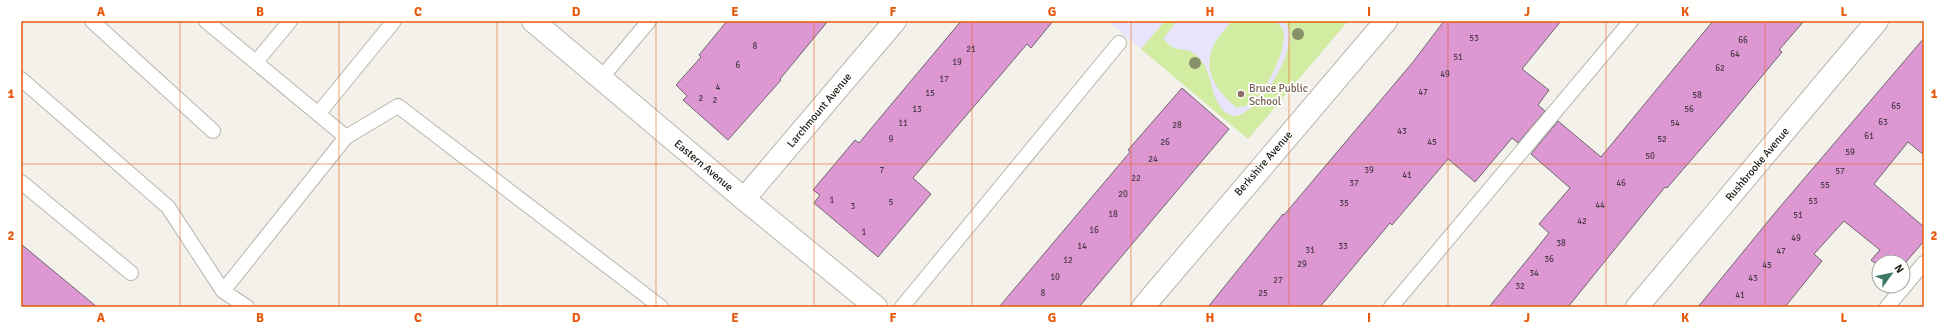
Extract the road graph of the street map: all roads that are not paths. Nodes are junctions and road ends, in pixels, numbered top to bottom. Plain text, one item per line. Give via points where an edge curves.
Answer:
1 (92, 21) edge
2 (206, 21) edge
3 (290, 21) edge
4 (394, 21) edge
5 (533, 21) edge
6 (649, 21) edge
7 (895, 21) edge
8 (1386, 21) edge
9 (1631, 21) edge
10 (1877, 21) edge
11 (1119, 43) dead end
12 (256, 62) junction
13 (602, 78) junction
14 (23, 84) edge
15 (318, 114) junction
16 (213, 131) dead end
17 (346, 137) junction
18 (21, 182) edge
19 (744, 199) junction
20 (1924, 263) edge
21 (131, 273) dead end
22 (223, 291) junction
23 (247, 307) edge
24 (661, 307) edge
25 (876, 307) edge
26 (902, 307) edge
27 (1143, 307) edge
28 (1391, 307) edge
29 (1637, 307) edge
30 (1887, 307) edge

1 - 16 lane
2 - 12 lane
3 - 12 lane
4 - 15 lane
5 - 13 street, Eastern Avenue
6 - 13 lane
7 - 19 street, Larchmount Avenue
8 - 27 street, Berkshire Avenue
9 - 28 lane
10 - 29 street, Rushbrooke Avenue
11 - 26 lane
12 - 15 lane
13 - 19 street, Eastern Avenue
14 - 22 lane via 168,207
15 - 17 lane
17 - 22 lane
17 - 24 lane via 398,106
18 - 21 lane
19 - 25 street, Eastern Avenue
20 - 30 lane
22 - 23 lane

